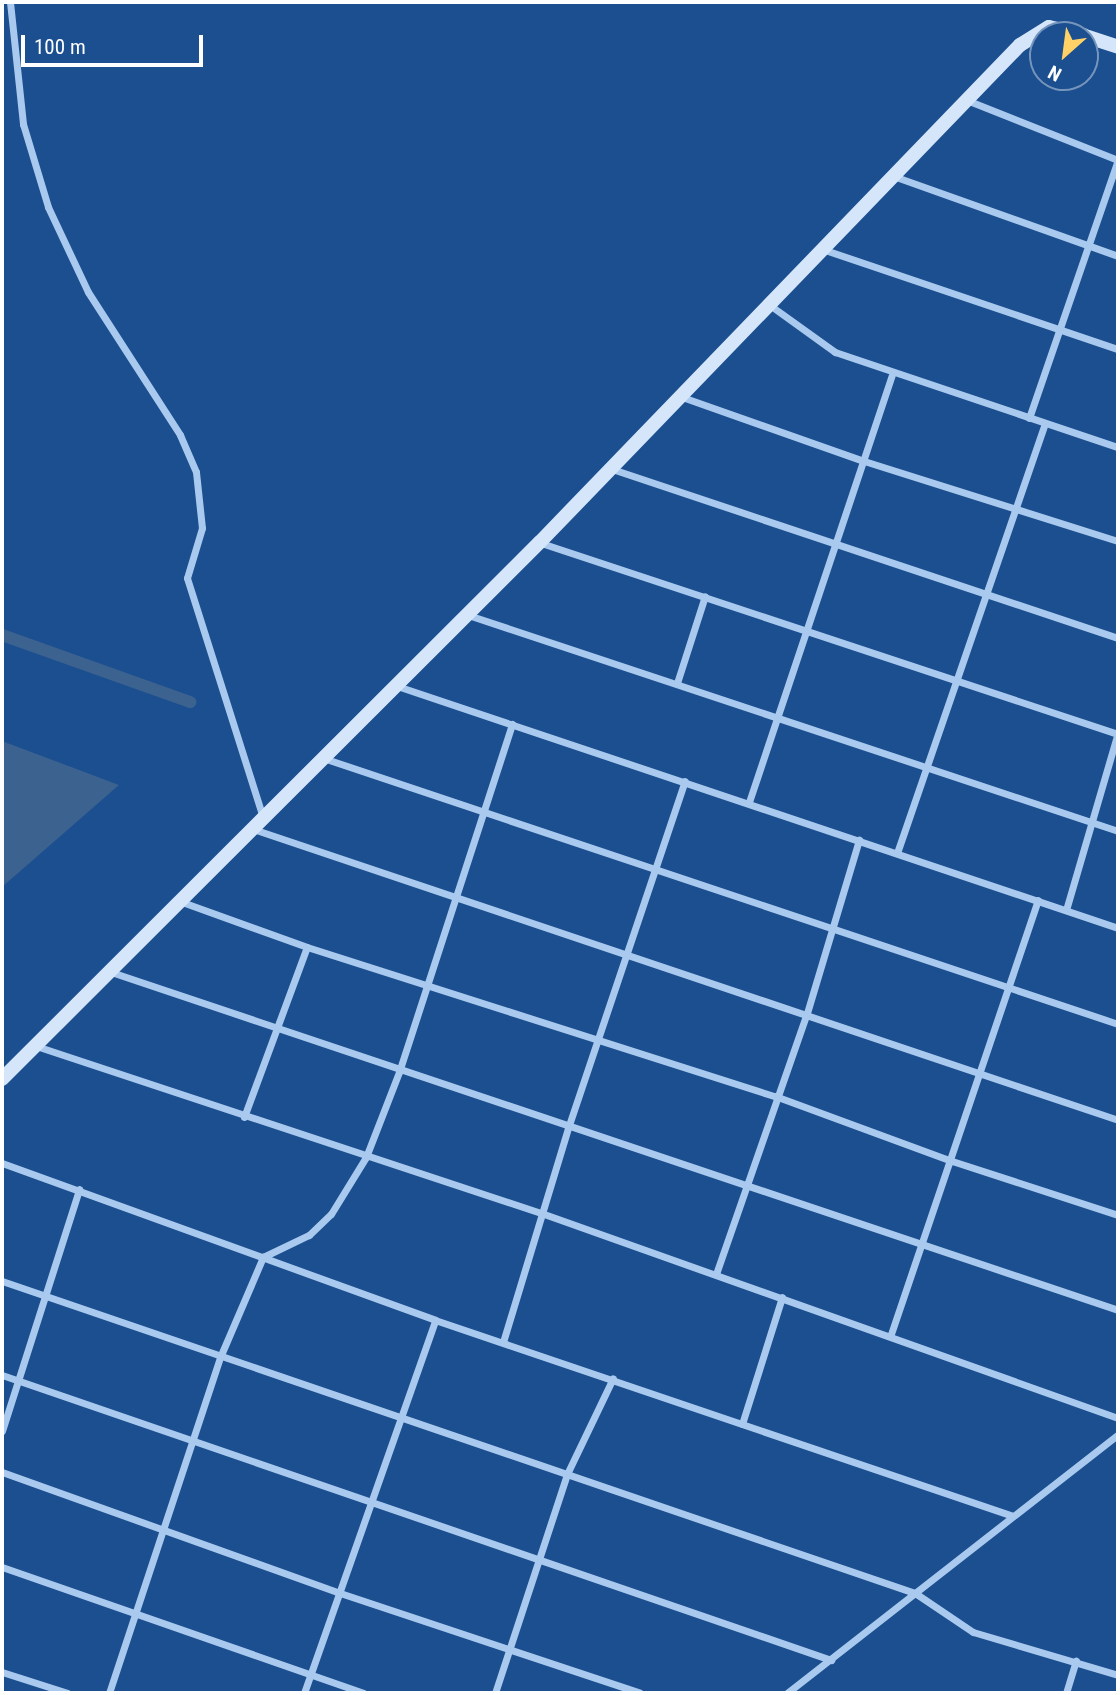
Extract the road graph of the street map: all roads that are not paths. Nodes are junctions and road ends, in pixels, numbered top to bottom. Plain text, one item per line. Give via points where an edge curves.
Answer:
1 (10, 2) edge
2 (1029, 39) edge
3 (1099, 40) edge
4 (1118, 47) edge
5 (969, 101) junction
6 (1118, 160) edge
7 (896, 177) junction
8 (1088, 247) junction
9 (825, 250) junction
10 (1118, 256) edge
11 (771, 306) junction
12 (1061, 331) junction
13 (1118, 349) edge
14 (892, 375) junction
15 (682, 397) junction
16 (1028, 418) junction
17 (1045, 424) junction
18 (1118, 447) edge
19 (864, 461) junction
20 (612, 469) junction
21 (1015, 507) junction
22 (1118, 541) edge
23 (540, 542) junction
24 (835, 545) junction
25 (988, 592) junction
26 (705, 596) junction
27 (468, 615) junction
28 (808, 630) junction
29 (1118, 638) edge
30 (957, 680) junction
31 (677, 682) junction
32 (397, 686) junction
33 (778, 716) junction
34 (512, 724) junction
35 (1118, 733) edge
36 (326, 759) junction
37 (927, 766) junction
38 (685, 781) junction
39 (749, 802) junction
40 (483, 812) junction
41 (1093, 823) junction
42 (260, 826) junction
43 (1118, 831) edge
44 (859, 840) junction
45 (897, 853) junction
46 (656, 869) junction
47 (458, 898) junction
48 (1038, 900) junction
49 (182, 902) junction
50 (1066, 910) junction
51 (833, 925) junction
52 (1118, 928) edge
53 (307, 947) junction
54 (630, 953) junction
55 (111, 972) junction
56 (426, 985) junction
57 (1007, 990) junction
58 (807, 1013) junction
59 (1118, 1024) edge
60 (274, 1028) junction
61 (599, 1039) junction
62 (36, 1046) junction
63 (400, 1072) junction
64 (978, 1075) junction
65 (2, 1079) edge
66 (775, 1096) junction
67 (244, 1117) junction
68 (1118, 1120) edge
69 (568, 1128) junction
70 (366, 1157) junction
71 (951, 1161) junction
72 (2, 1163) edge
73 (744, 1188) junction
74 (79, 1189) junction
75 (544, 1214) junction
76 (1118, 1215) edge
77 (923, 1245) junction
78 (263, 1257) junction
79 (716, 1274) junction
80 (2, 1280) edge
81 (44, 1296) junction
82 (782, 1297) junction
83 (1118, 1310) edge
84 (435, 1320) junction
85 (891, 1334) junction
86 (503, 1342) junction
87 (220, 1355) junction
88 (2, 1375) edge
89 (613, 1378) junction
90 (19, 1381) junction
91 (400, 1415) junction
92 (1118, 1418) edge
93 (742, 1424) junction
94 (2, 1431) edge
95 (1118, 1434) edge
96 (192, 1439) junction
97 (2, 1472) edge
98 (567, 1474) junction
99 (370, 1501) junction
100 (1013, 1516) junction
101 (161, 1530) junction
102 (539, 1560) junction
103 (2, 1567) edge
104 (338, 1592) junction
105 (915, 1593) junction
106 (136, 1613) junction
107 (511, 1649) junction
108 (831, 1660) junction
109 (1076, 1660) junction
110 (2, 1672) edge
111 (1118, 1675) edge
112 (311, 1676) junction
113 (68, 1693) edge
114 (108, 1693) edge
115 (304, 1693) edge
116 (364, 1693) edge
117 (495, 1693) edge
118 (640, 1693) edge
119 (787, 1693) edge
120 (1066, 1693) edge

1 - 42 street via 23,124 48,207 88,292 180,435 196,472 202,528 187,578
2 - 5 street
3 - 4 street
5 - 6 street
5 - 7 street
6 - 8 street
7 - 8 street
7 - 9 street
8 - 10 street
8 - 12 street
9 - 11 street
9 - 12 street
11 - 14 street via 835,352
11 - 15 street
12 - 13 street
12 - 16 street
14 - 16 street
14 - 19 street
15 - 19 street
15 - 20 street
16 - 17 street
17 - 18 street
17 - 21 street
19 - 21 street
19 - 24 street
20 - 23 street
20 - 24 street
21 - 22 street
21 - 25 street
23 - 26 street
23 - 27 street
24 - 25 street
24 - 28 street
25 - 29 street
25 - 30 street
26 - 28 street
26 - 31 street
27 - 31 street
27 - 32 street
28 - 30 street
28 - 33 street
30 - 35 street
30 - 37 street
31 - 33 street
32 - 34 street
32 - 36 street
33 - 37 street
33 - 39 street
34 - 38 street
34 - 40 street
35 - 41 street
36 - 40 street
36 - 42 street
37 - 41 street
37 - 45 street
38 - 39 street
38 - 46 street
39 - 44 street
40 - 46 street
40 - 47 street
41 - 43 street
41 - 50 street
42 - 47 street
42 - 49 street
44 - 45 street
44 - 51 street
45 - 48 street
46 - 51 street
46 - 54 street
47 - 54 street
47 - 56 street
48 - 50 street
48 - 57 street
49 - 53 street
49 - 55 street
50 - 52 street
51 - 57 street
51 - 58 street
53 - 56 street
53 - 60 street
54 - 58 street
54 - 61 street
55 - 60 street
55 - 62 street
56 - 61 street
56 - 63 street
57 - 59 street
57 - 64 street
58 - 64 street
58 - 66 street
60 - 63 street
60 - 67 street
61 - 66 street
61 - 69 street
62 - 65 street
62 - 67 street
63 - 69 street
63 - 70 street
64 - 68 street
64 - 71 street
66 - 71 street
66 - 73 street
67 - 70 street
69 - 73 street
69 - 75 street
70 - 75 street
70 - 78 street via 324,1221 309,1234
71 - 76 street
71 - 77 street
72 - 74 street
73 - 77 street
73 - 79 street
74 - 78 street
74 - 81 street
75 - 79 street
75 - 86 street
77 - 83 street
77 - 85 street
78 - 84 street
78 - 87 street
79 - 82 street
80 - 81 street
81 - 87 street
81 - 90 street
82 - 85 street
82 - 93 street
84 - 86 street
84 - 91 street
85 - 92 street
86 - 89 street
87 - 91 street
87 - 96 street
88 - 90 street
89 - 93 street
89 - 98 street
90 - 94 street
90 - 96 street
91 - 98 street
91 - 99 street
93 - 100 street
95 - 100 street
96 - 99 street
96 - 101 street
97 - 101 street
98 - 102 street
98 - 105 street
99 - 102 street
99 - 104 street
100 - 105 street
101 - 104 street
101 - 106 street
102 - 107 street
102 - 108 street
103 - 106 street
104 - 107 street
104 - 112 street
105 - 108 street
105 - 109 street via 973,1632
106 - 112 street
106 - 114 street
107 - 117 street
107 - 118 street
108 - 119 street
109 - 111 street
109 - 120 street
110 - 113 street
112 - 115 street
112 - 116 street

